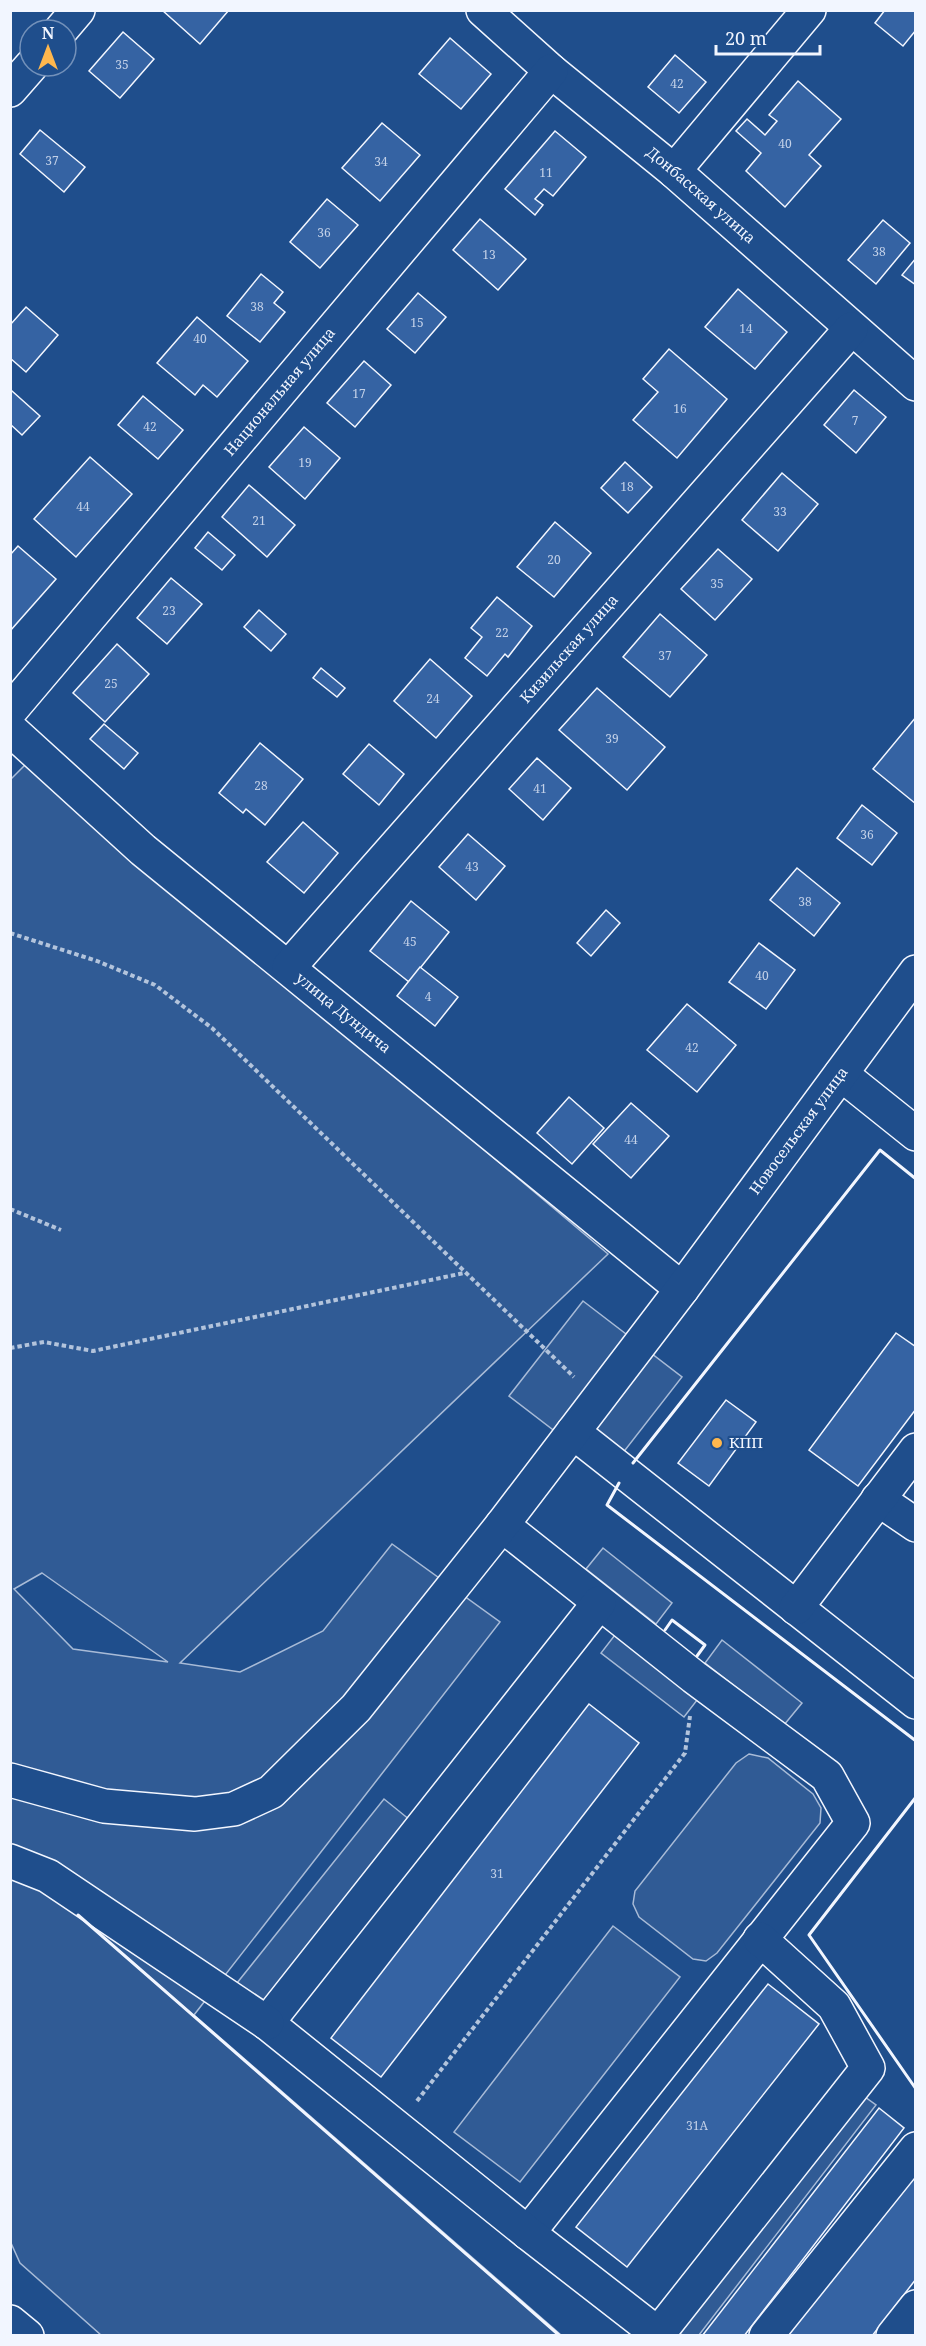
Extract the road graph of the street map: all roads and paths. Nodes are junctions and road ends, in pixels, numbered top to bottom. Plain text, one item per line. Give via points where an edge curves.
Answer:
1 (483, 10) edge
2 (809, 10) edge
3 (550, 72) junction
4 (20, 78) edge
5 (10, 90) edge
6 (674, 171) junction
7 (851, 329) junction
8 (915, 384) edge
9 (11, 725) edge
10 (10, 933) edge
11 (289, 968) junction
12 (915, 972) edge
13 (841, 1074) junction
14 (915, 1133) edge
15 (10, 1209) edge
16 (61, 1230) dead end
17 (464, 1273) junction
18 (682, 1289) junction
19 (10, 1348) edge
20 (598, 1400) junction
21 (573, 1432) junction
22 (915, 1450) edge
23 (878, 1499) junction
24 (502, 1525) junction
25 (915, 1525) edge
26 (599, 1603) junction
27 (796, 1608) junction
28 (694, 1677) junction
29 (915, 1702) edge
30 (10, 1780) edge
31 (10, 1861) edge
32 (760, 1939) junction
33 (267, 2023) junction
34 (397, 2127) junction
35 (915, 2149) edge
36 (528, 2233) junction
37 (915, 2307) edge
38 (10, 2322) edge
39 (659, 2335) edge
40 (27, 2336) edge
41 (766, 2336) edge
42 (893, 2336) edge

1 - 3 street, Донбасская улица
2 - 6 street
3 - 6 street, Донбасская улица
3 - 9 street, Национальная улица
4 - 5 street
6 - 7 street, Донбасская улица
7 - 8 street, Донбасская улица
7 - 11 street, Кизильская улица
9 - 11 street, улица Дундича via 143,850
10 - 17 path via 97,961 155,985 212,1028
11 - 18 street, улица Дундича
12 - 13 street, Новосельская улица
13 - 14 street
13 - 18 street, Новосельская улица
15 - 16 path
17 - 19 path via 93,1351 44,1342
17 - 20 path
18 - 20 street, Новосельская улица
20 - 21 street, Новосельская улица
21 - 24 street, Новосельская улица
21 - 27 street
22 - 23 street
23 - 25 street
23 - 27 street
24 - 26 street
24 - 30 street, Новосельская улица via 356,1708 271,1792 234,1809 195,1814 104,1806
26 - 28 street
26 - 33 street
27 - 29 street
28 - 32 street via 827,1776 853,1823
28 - 34 path via 685,1753
31 - 33 street via 48,1876
32 - 36 street
32 - 39 street via 834,2006 868,2068
33 - 34 street
34 - 36 street
35 - 41 street
36 - 39 street
37 - 42 street
38 - 40 street

